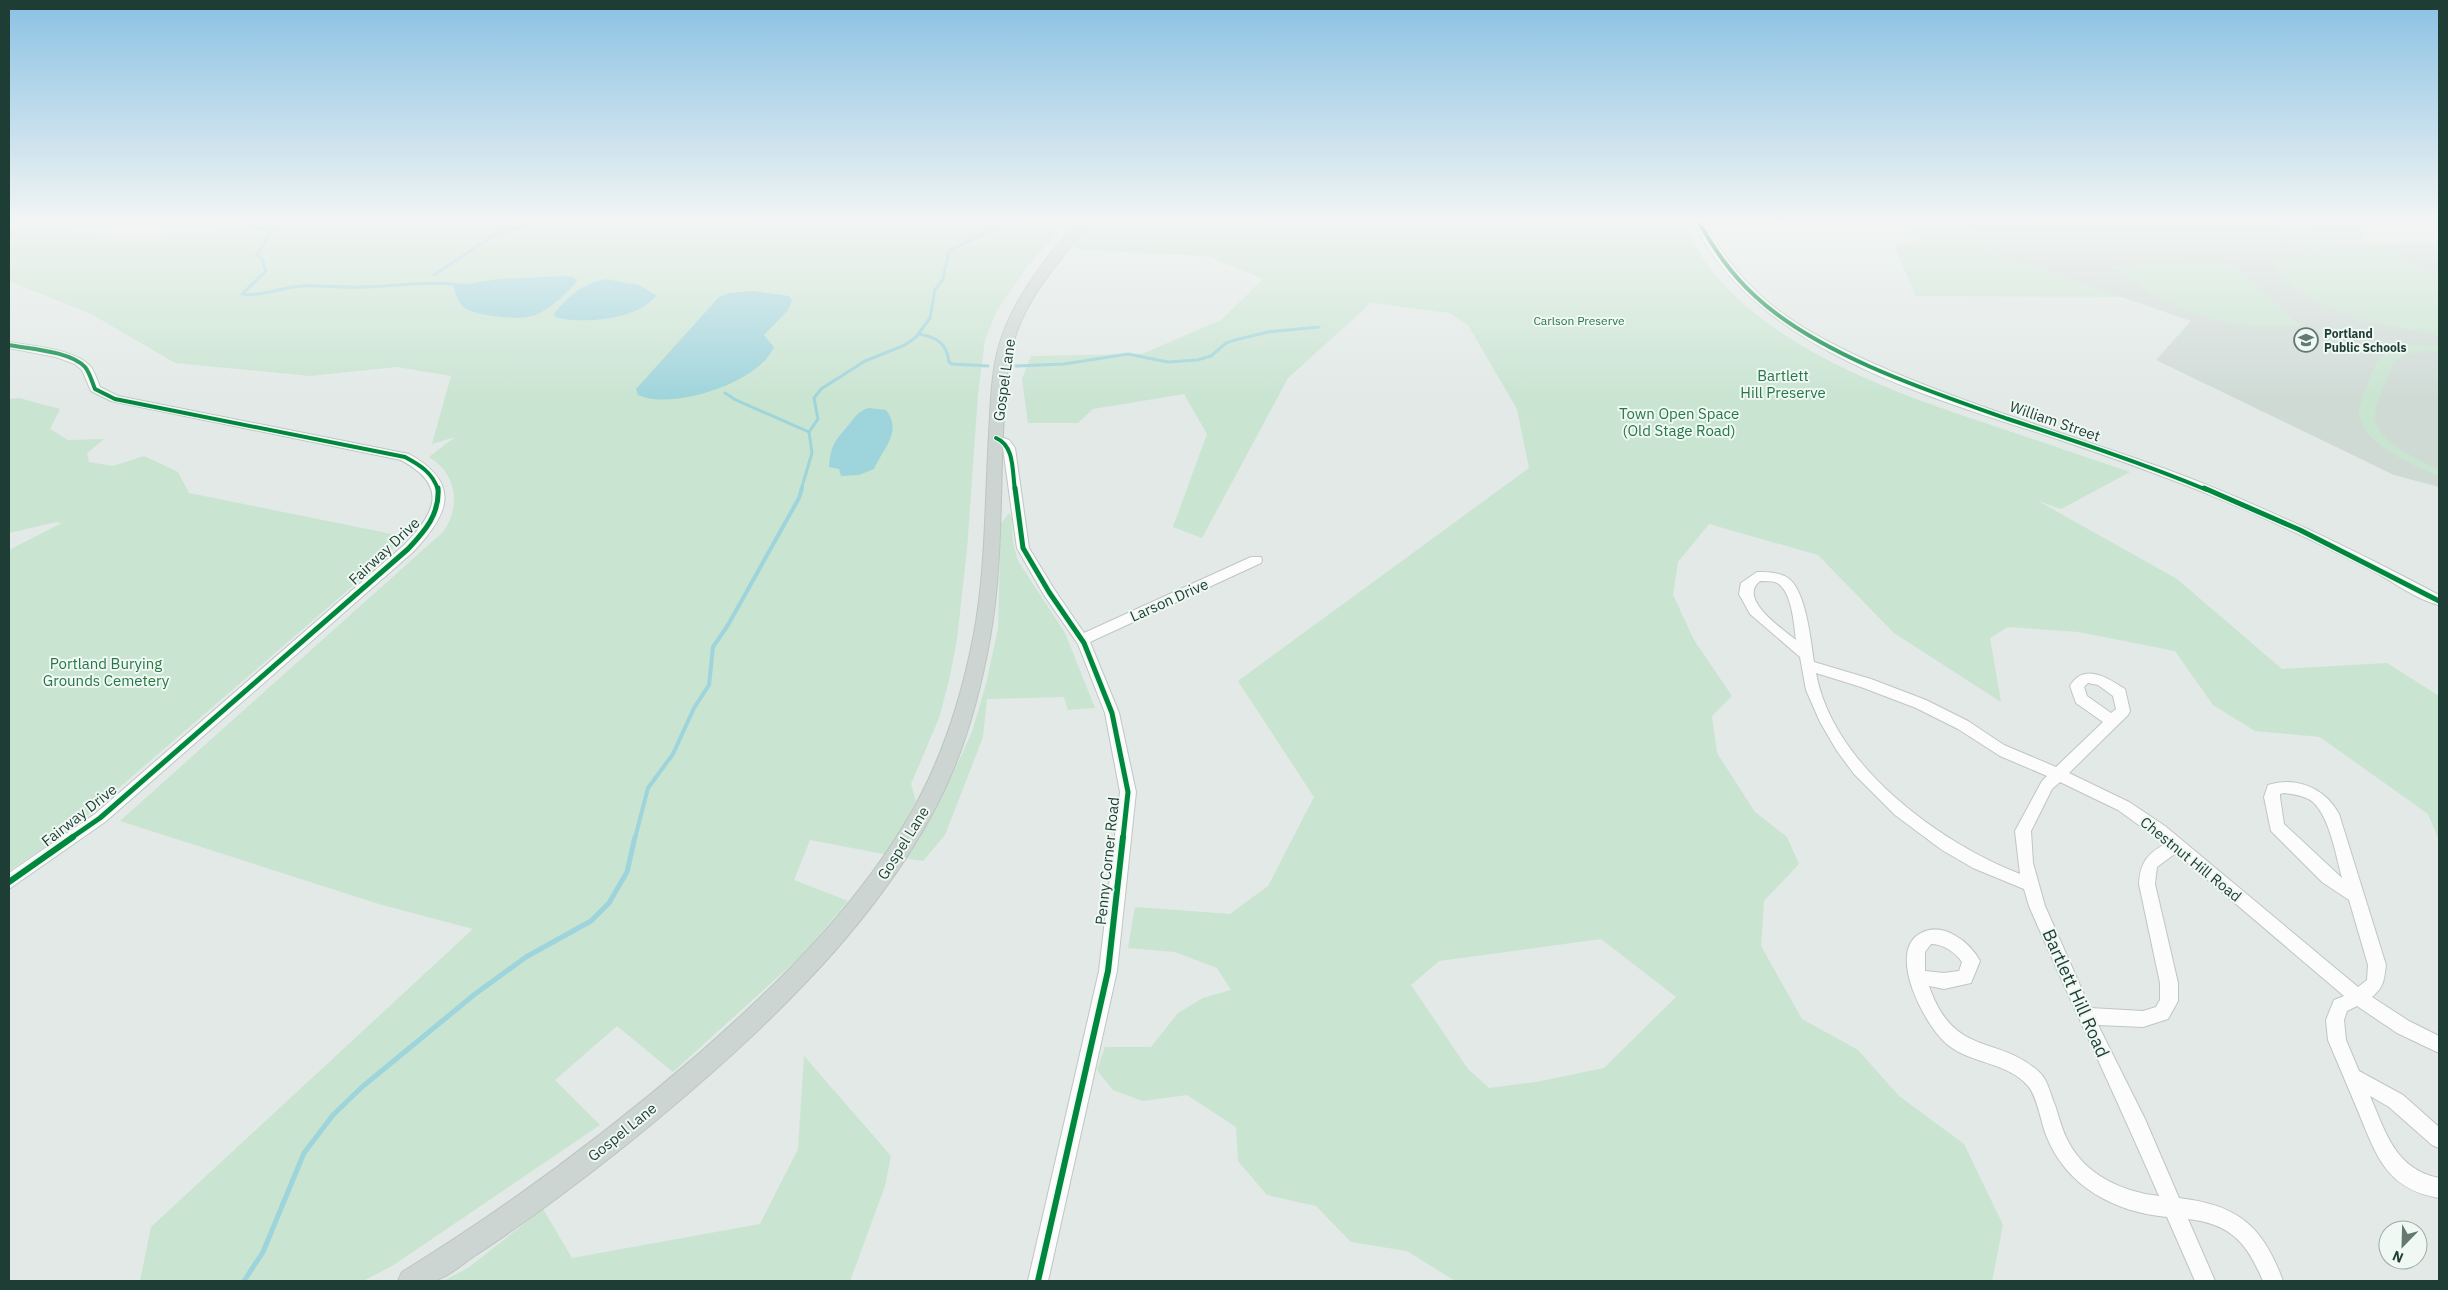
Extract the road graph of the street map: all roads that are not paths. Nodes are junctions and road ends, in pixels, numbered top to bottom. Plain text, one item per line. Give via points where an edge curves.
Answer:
1 (1036, 281) edge
2 (1740, 281) edge
3 (9, 345) edge
4 (996, 438) junction
5 (1256, 560) dead end
6 (2439, 601) edge
7 (1082, 640) junction
8 (1808, 661) junction
9 (2114, 722) dead end
10 (2060, 774) junction
11 (2177, 846) junction
12 (9, 882) edge
13 (2031, 885) junction
14 (2356, 896) junction
15 (1917, 977) dead end
16 (2358, 997) junction
17 (2085, 1016) junction
18 (2439, 1045) edge
19 (2353, 1077) junction
20 (2439, 1139) edge
21 (2439, 1188) edge
22 (2174, 1209) junction
23 (412, 1281) edge
24 (1038, 1281) edge
25 (2205, 1281) edge
26 (2273, 1281) edge

1 - 4 main road, Gospel Lane via 1018,314 1003,359
2 - 6 street, William Street via 1790,322 1843,353 1891,375 2215,492 2337,546
3 - 12 street, Fairway Drive via 80,363 95,389 115,399 405,457 433,474 440,493 438,507 429,526 408,549 100,818
4 - 7 street, Penny Corner Road via 1009,448 1023,548
4 - 23 main road, Gospel Lane via 982,635 963,721 915,826 864,902 794,980 734,1038 657,1104 566,1177 462,1251
5 - 7 street, Larson Drive
7 - 24 street, Penny Corner Road via 1112,713 1128,792 1108,971
8 - 8 street via 1793,594 1785,582 1757,576 1748,582 1746,595 1760,618 1792,642
8 - 10 street, Chestnut Hill Road via 1904,696 1958,722 2003,751
8 - 13 street via 1815,695 1835,736 1867,780 1917,823 1973,860
9 - 10 street, Bartlett Hill Road
10 - 11 street, Chestnut Hill Road via 2113,800
10 - 13 street, Bartlett Hill Road via 2047,785 2023,831 2024,863
11 - 16 street, Chestnut Hill Road
11 - 17 street via 2153,858 2147,868 2147,884 2169,983 2169,1001 2162,1013 2143,1019
13 - 17 street, Bartlett Hill Road
14 - 14 street via 2328,877 2277,826 2273,789 2299,789 2318,797 2331,814
14 - 16 street via 2377,965 2375,984
15 - 22 street via 1931,1012 1946,1033 1963,1045 2020,1068 2035,1080 2064,1152 2082,1172 2110,1193 2143,1205
16 - 18 street, Chestnut Hill Road via 2417,1036
16 - 19 street via 2340,1006 2335,1020 2337,1040
17 - 22 street, Bartlett Hill Road
19 - 20 street via 2396,1100
19 - 21 street via 2384,1152 2419,1184
22 - 25 street, Bartlett Hill Road
22 - 26 street via 2202,1209 2223,1216 2246,1232

